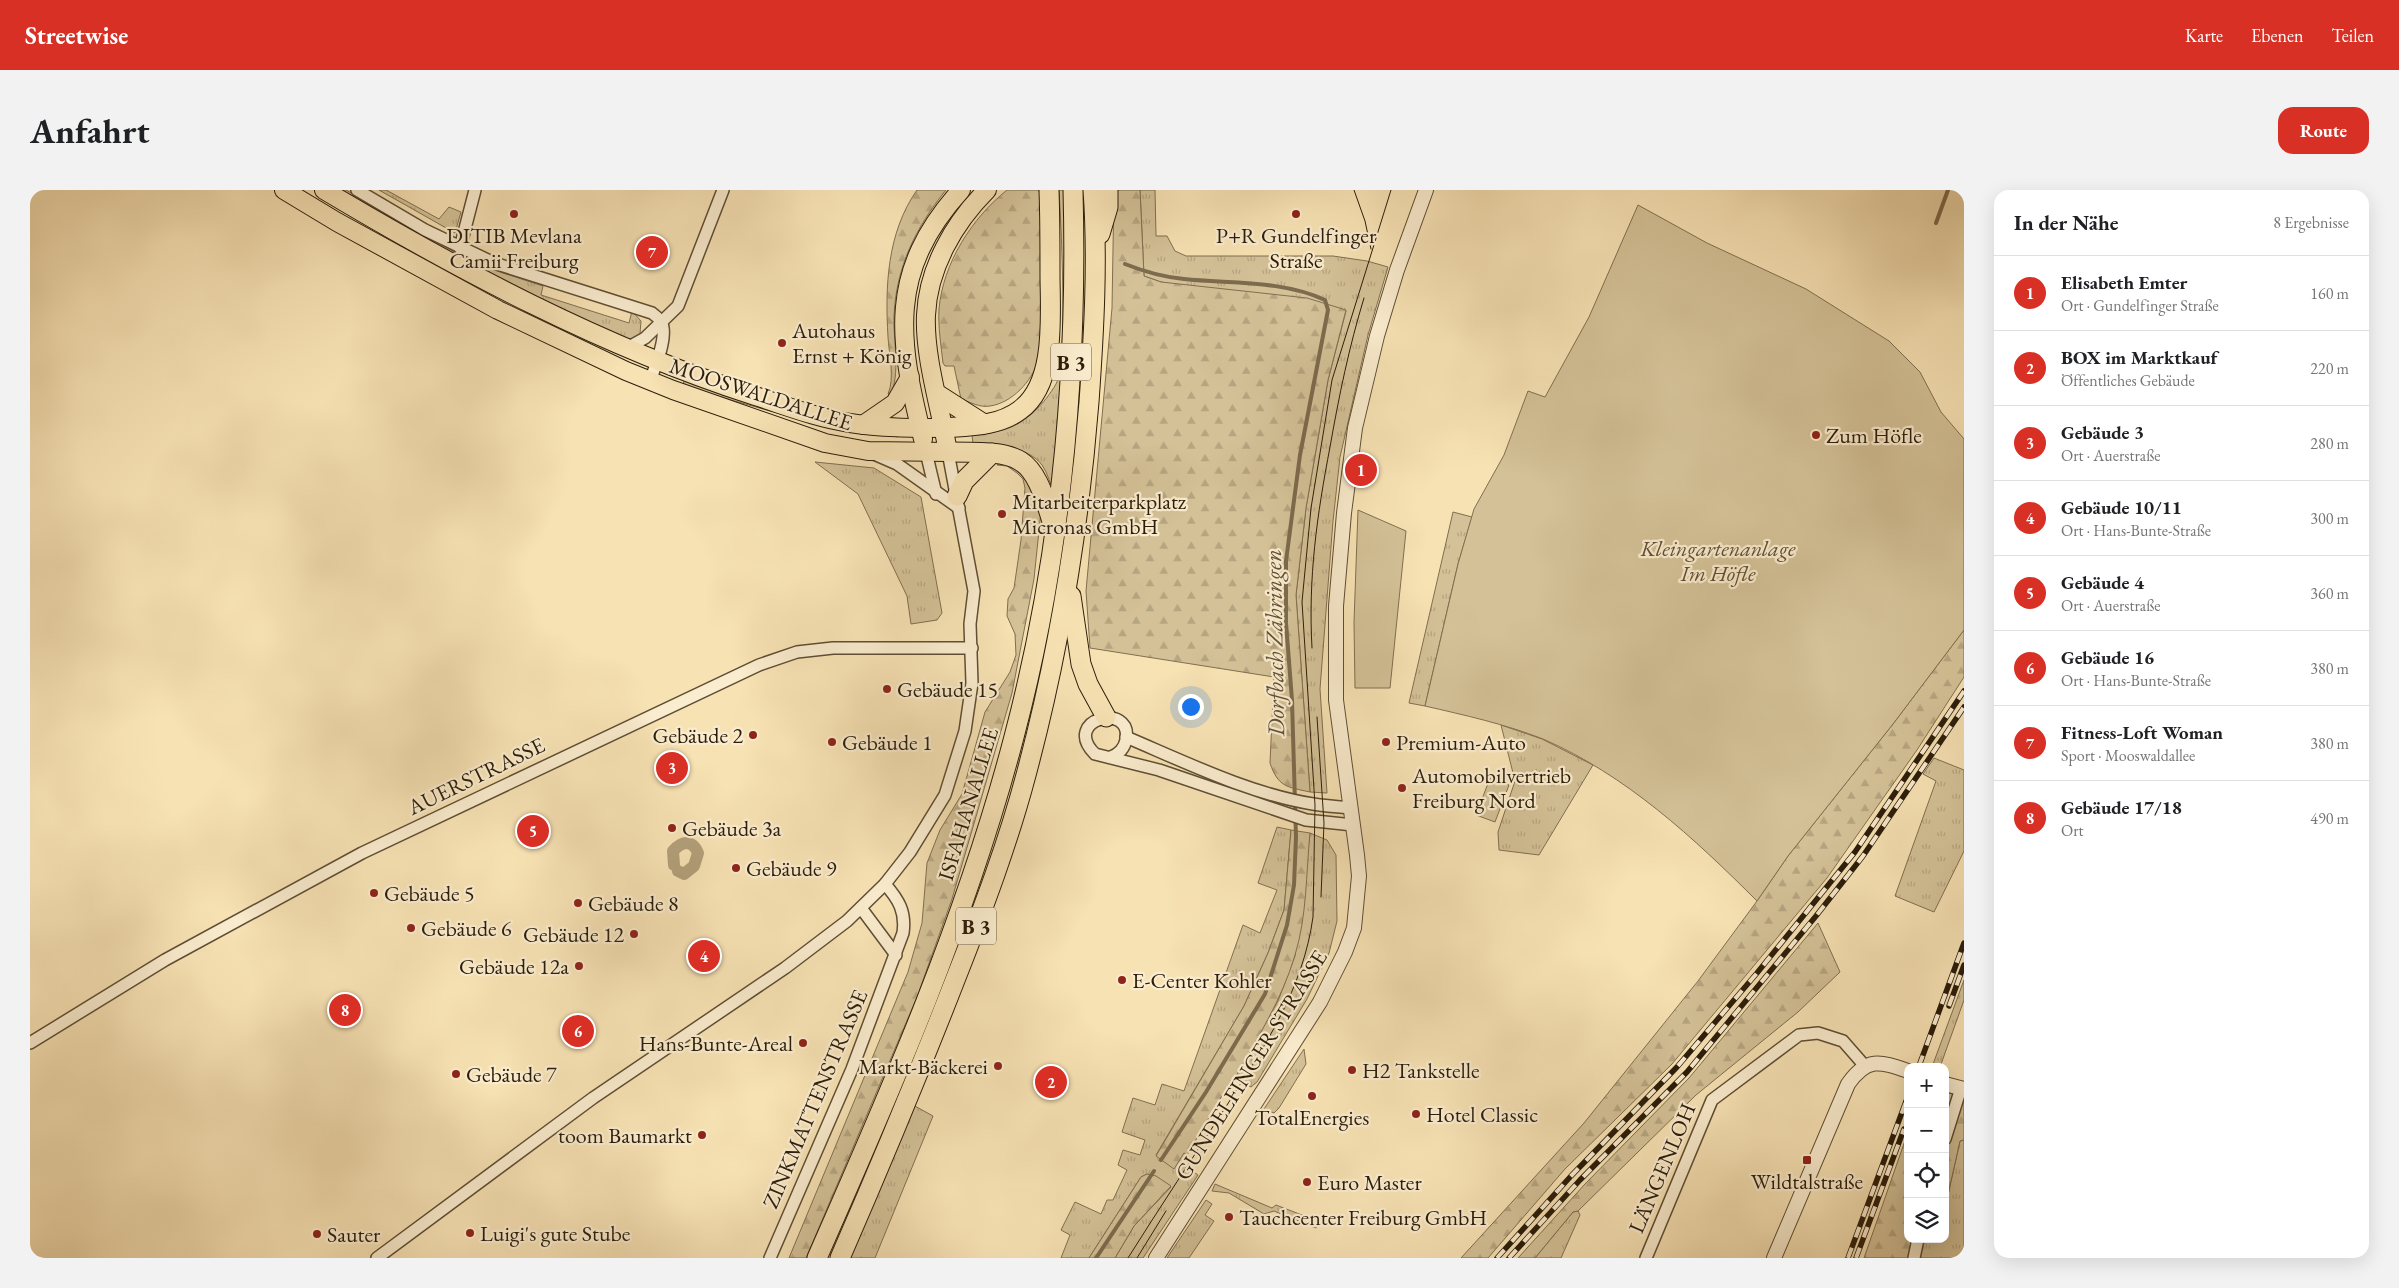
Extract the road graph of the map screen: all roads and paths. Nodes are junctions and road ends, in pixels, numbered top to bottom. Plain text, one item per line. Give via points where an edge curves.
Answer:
1 (284, 190) edge
2 (324, 190) edge
3 (357, 190) edge
4 (475, 190) edge
5 (723, 190) edge
6 (961, 190) edge
7 (987, 190) edge
8 (1049, 190) edge
9 (1073, 190) edge
10 (1093, 190) edge
11 (1108, 190) edge
12 (1426, 190) edge
13 (460, 248) junction
14 (1095, 255) junction
15 (662, 322) junction
16 (627, 348) junction
17 (658, 361) junction
18 (910, 377) junction
19 (650, 381) junction
20 (937, 394) junction
21 (984, 424) junction
22 (863, 425) junction
23 (920, 428) junction
24 (944, 428) junction
25 (868, 451) junction
26 (926, 452) junction
27 (948, 452) junction
28 (992, 452) junction
29 (936, 494) junction
30 (958, 502) junction
31 (1055, 534) junction
32 (1069, 580) junction
33 (972, 648) junction
34 (1106, 717) junction
35 (1126, 736) junction
36 (1111, 757) junction
37 (1351, 808) junction
38 (1353, 826) junction
39 (885, 884) junction
40 (861, 908) junction
41 (896, 955) junction
42 (30, 1043) edge
43 (1864, 1066) junction
44 (1904, 1070) edge
45 (1949, 1085) edge
46 (1962, 1088) edge
47 (1949, 1127) edge
48 (1917, 1243) edge
49 (382, 1257) edge
50 (770, 1258) edge
51 (817, 1258) edge
52 (840, 1258) edge
53 (1156, 1258) edge
54 (1646, 1258) edge
55 (1774, 1258) edge
56 (1914, 1258) edge

1 - 19 main road, MOOSWALDALLEE via 498,310
2 - 16 main road, MOOSWALDALLEE via 483,278
3 - 13 street, MOOSWALDALLEE
4 - 13 street
5 - 15 street, MOOSWALDALLEE via 678,306
6 - 18 main road via 926,235 908,280 904,313
7 - 20 main road via 956,228 935,271 926,315
8 - 21 highway via 1050,334 1043,375 1022,409 1010,417
9 - 31 highway, ISFAHANALLEE / B 3 via 1072,341
10 - 14 highway, ISFAHANALLEE / B 3
11 - 14 highway via 1108,207
12 - 37 street, GUNDELFINGER STRASSE via 1377,336 1355,428 1344,513 1336,606 1336,700
13 - 15 street, MOOSWALDALLEE via 494,263 652,313
14 - 32 highway, ISFAHANALLEE / B 3 via 1085,445
15 - 16 street, MOOSWALDALLEE via 645,338
15 - 17 street, MOOSWALDALLEE
16 - 17 main road, MOOSWALDALLEE
17 - 19 street, MOOSWALDALLEE
17 - 22 main road, MOOSWALDALLEE via 716,384 814,415
18 - 22 main road via 895,403
18 - 23 main road
19 - 25 main road, MOOSWALDALLEE via 773,426
20 - 21 highway
20 - 24 main road
21 - 24 highway
22 - 23 main road, MOOSWALDALLEE
23 - 24 main road, MOOSWALDALLEE
23 - 26 main road
24 - 27 main road
25 - 26 main road, MOOSWALDALLEE
25 - 29 street via 897,464
26 - 27 main road, MOOSWALDALLEE
26 - 29 street
27 - 28 highway
27 - 30 street
28 - 30 highway via 964,481
28 - 31 highway via 1014,457 1031,468 1044,494
29 - 30 street
30 - 33 street via 974,591 970,624
31 - 51 highway, ISFAHANALLEE / B 3 via 1029,677 979,855 919,1020
32 - 34 highway via 1081,664
32 - 52 highway, ISFAHANALLEE / B 3 via 1044,705 1004,848 906,1107
33 - 39 street via 970,702 959,754 945,795 910,852
33 - 42 street, AUERSTRASSE via 833,648 797,652 759,665 344,863 165,960
34 - 35 street via 1117,721
34 - 36 street via 1092,722 1086,743 1095,754
35 - 36 street via 1124,747
35 - 37 street via 1191,765 1286,798
36 - 38 street via 1196,781 1306,820
37 - 38 street, GUNDELFINGER STRASSE
38 - 53 street, GUNDELFINGER STRASSE via 1359,876 1357,912 1345,952 1320,1002
39 - 40 street
39 - 41 street, ZINKMATTENSTRASSE via 901,905 905,918
40 - 41 street
40 - 49 street via 785,968 593,1098
41 - 50 street, ZINKMATTENSTRASSE via 852,1069
43 - 44 street via 1890,1065
43 - 54 street, LÄNGENLOH via 1843,1040 1818,1033 1799,1035 1712,1100
43 - 55 street via 1848,1084
45 - 46 street
46 - 47 street
48 - 56 street

